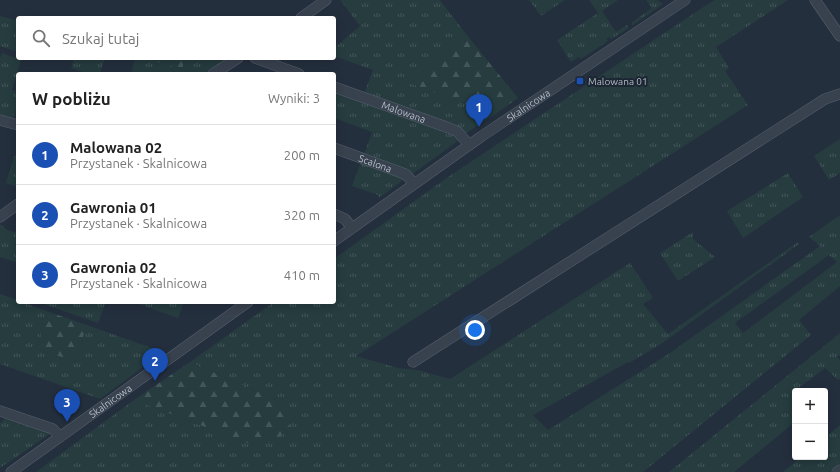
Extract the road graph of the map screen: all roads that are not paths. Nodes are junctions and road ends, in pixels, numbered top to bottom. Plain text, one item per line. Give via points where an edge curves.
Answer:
1 (326, 0) edge
2 (684, 0) edge
3 (815, 0) edge
4 (304, 16) edge
5 (840, 36) edge
6 (235, 60) edge
7 (260, 60) edge
8 (216, 72) edge
9 (294, 72) edge
10 (336, 88) edge
11 (840, 94) edge
12 (0, 120) edge
13 (16, 124) edge
14 (469, 145) junction
15 (336, 149) edge
16 (414, 183) junction
17 (16, 205) edge
18 (336, 215) edge
19 (0, 216) edge
20 (352, 228) junction
21 (336, 240) edge
22 (245, 304) edge
23 (413, 362) dead end
24 (0, 411) edge
25 (60, 437) junction
26 (840, 470) edge
27 (11, 472) edge
28 (837, 472) edge

1 - 4 street
2 - 14 street, Skalnicowa
3 - 5 street
6 - 8 street
7 - 9 street
10 - 14 street, Malowana via 449,128 458,132
11 - 23 street via 818,103
12 - 13 street
14 - 16 street, Skalnicowa
15 - 16 street, Scalona via 401,172
16 - 20 street, Skalnicowa
17 - 19 street
18 - 20 street via 345,219
20 - 21 street, Skalnicowa
22 - 25 street, Skalnicowa
24 - 25 street via 53,429
25 - 27 street, Skalnicowa
26 - 28 street

